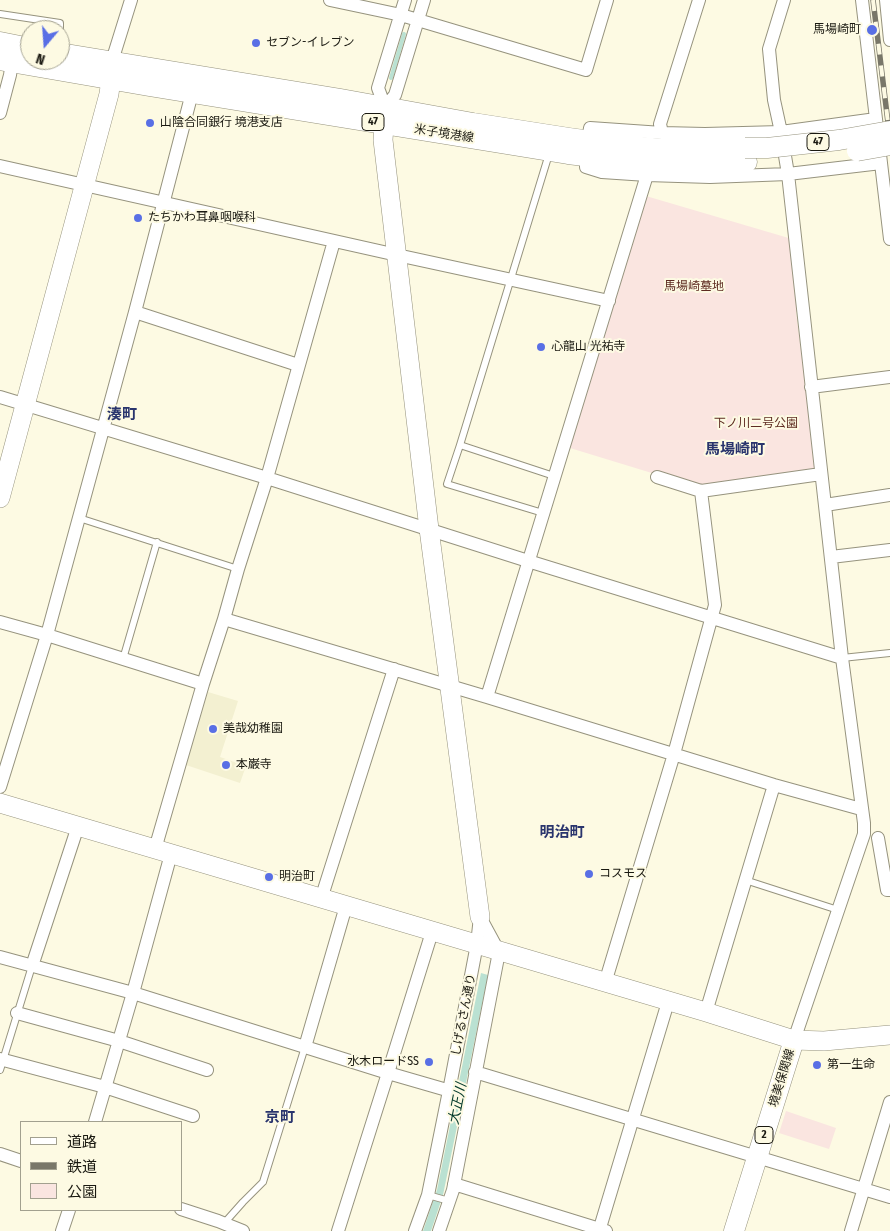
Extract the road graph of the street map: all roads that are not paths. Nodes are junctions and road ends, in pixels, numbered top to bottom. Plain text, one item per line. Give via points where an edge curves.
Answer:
1 (131, 0) edge
2 (330, 0) edge
3 (405, 0) edge
4 (424, 0) edge
5 (607, 0) edge
6 (699, 0) edge
7 (784, 0) edge
8 (862, 0) edge
9 (886, 0) edge
10 (0, 14) edge
11 (401, 15) junction
12 (40, 20) edge
13 (418, 20) junction
14 (890, 40) edge
15 (0, 42) edge
16 (20, 46) edge
17 (70, 56) edge
18 (6, 61) edge
19 (111, 70) junction
20 (192, 93) junction
21 (0, 113) edge
22 (384, 116) junction
23 (883, 125) edge
24 (781, 132) junction
25 (662, 133) junction
26 (890, 145) edge
27 (587, 148) junction
28 (550, 151) junction
29 (746, 155) junction
30 (881, 163) junction
31 (0, 166) edge
32 (788, 174) junction
33 (647, 175) junction
34 (84, 184) junction
35 (164, 202) junction
36 (890, 239) edge
37 (334, 241) junction
38 (397, 255) junction
39 (510, 280) junction
40 (609, 301) junction
41 (135, 312) junction
42 (298, 365) junction
43 (890, 377) edge
44 (812, 386) junction
45 (0, 397) edge
46 (25, 404) junction
47 (103, 428) junction
48 (460, 445) junction
49 (821, 474) junction
50 (554, 476) junction
51 (658, 477) dead end
52 (267, 478) junction
53 (701, 491) junction
54 (890, 495) edge
55 (0, 498) edge
56 (825, 505) junction
57 (543, 514) junction
58 (79, 518) junction
59 (429, 529) junction
60 (157, 542) junction
61 (890, 550) edge
62 (831, 557) junction
63 (528, 561) junction
64 (238, 569) junction
65 (712, 617) junction
66 (224, 619) junction
67 (0, 622) edge
68 (47, 635) junction
69 (890, 653) edge
70 (842, 658) junction
71 (123, 659) junction
72 (394, 669) junction
73 (203, 684) junction
74 (450, 686) junction
75 (487, 696) junction
76 (674, 754) junction
77 (774, 785) junction
78 (0, 787) edge
79 (0, 803) edge
80 (862, 809) junction
81 (78, 826) junction
82 (864, 834) junction
83 (884, 838) edge
84 (163, 851) junction
85 (745, 880) junction
86 (890, 890) edge
87 (321, 899) junction
88 (346, 906) junction
89 (838, 910) junction
90 (480, 917) junction
91 (432, 932) junction
92 (477, 944) junction
93 (498, 952) junction
94 (0, 957) edge
95 (32, 966) junction
96 (605, 983) junction
97 (133, 993) junction
98 (668, 1002) junction
99 (706, 1012) junction
100 (17, 1013) junction
101 (890, 1035) edge
102 (794, 1040) junction
103 (119, 1041) junction
104 (305, 1048) junction
105 (1, 1063) edge
106 (207, 1070) dead end
107 (475, 1072) junction
108 (388, 1074) junction
109 (105, 1087) junction
110 (449, 1091) junction
111 (471, 1097) junction
112 (890, 1102) edge
113 (193, 1116) dead end
114 (633, 1119) junction
115 (95, 1121) edge
116 (0, 1154) edge
117 (757, 1158) junction
118 (20, 1161) edge
119 (454, 1184) junction
120 (863, 1188) junction
121 (428, 1195) junction
122 (890, 1197) edge
123 (449, 1201) junction
124 (182, 1210) edge
125 (69, 1211) edge
126 (219, 1225) edge
127 (602, 1230) edge
128 (62, 1231) edge
129 (243, 1231) edge
130 (338, 1231) edge
131 (415, 1231) edge
132 (439, 1231) edge
133 (734, 1231) edge
134 (851, 1231) edge

1 - 19 street
2 - 11 street
3 - 11 street
4 - 13 street
5 - 13 street via 586,70
6 - 25 street via 660,124
7 - 24 street via 769,49
8 - 23 street
9 - 14 street
10 - 12 lane
11 - 13 street
11 - 22 street via 378,88
13 - 22 street via 395,95
15 - 16 main road
17 - 19 main road, 米子境港線 / 47
18 - 19 main road, 米子境港線 / 47
18 - 21 street via 10,75
19 - 20 main road, 米子境港線 / 47
19 - 22 main road, 米子境港線 / 47
19 - 34 street via 109,94
20 - 22 main road, 米子境港線 / 47
20 - 35 street
22 - 27 main road, 米子境港線 / 47 via 473,123
22 - 28 main road, 米子境港線 / 47
22 - 38 street via 383,140
23 - 24 street
23 - 29 main road, 米子境港線 / 47, bridge via 840,140 766,148
23 - 30 street
24 - 25 street
24 - 32 street
25 - 27 street via 590,128
26 - 29 main road, 米子境港線 / 47, bridge via 768,162
27 - 28 main road, 米子境港線 / 47
27 - 29 main road, 米子境港線 / 47 via 620,145
27 - 33 street via 586,167 602,172
28 - 39 lane
30 - 32 street
30 - 36 street
31 - 34 street
32 - 33 street
32 - 44 street
33 - 40 street
34 - 35 street
34 - 46 street
35 - 37 street
35 - 41 street
37 - 38 street
37 - 42 street
38 - 39 street
38 - 59 street
39 - 40 street
39 - 48 lane
40 - 50 street
41 - 42 street
41 - 47 street
42 - 52 street
43 - 44 street
44 - 49 street
45 - 46 street
46 - 47 street
46 - 55 street
47 - 52 street
47 - 58 street
48 - 50 lane
48 - 57 lane via 447,484
49 - 53 street
49 - 56 street
50 - 57 street
51 - 53 street
52 - 59 street
52 - 64 street
53 - 65 street via 715,605
54 - 56 street
56 - 62 street
57 - 63 street
58 - 60 lane
58 - 68 street
59 - 63 street
59 - 74 street
60 - 64 lane
60 - 71 lane
61 - 62 street
62 - 70 street
63 - 65 street
63 - 75 street
64 - 66 street
65 - 70 street
65 - 76 street
66 - 72 street
66 - 73 street
67 - 68 street
68 - 71 street
68 - 78 street
69 - 70 lane
70 - 80 street
71 - 73 street
72 - 74 street
72 - 87 street
73 - 84 street
74 - 75 street
74 - 90 street
75 - 76 street
76 - 77 street
76 - 96 street
77 - 80 street
77 - 85 street
79 - 81 street
80 - 82 street
81 - 84 street
81 - 95 street
82 - 83 street
82 - 89 street
83 - 86 street via 886,890
84 - 87 street
84 - 97 street
85 - 89 lane
85 - 99 street
87 - 88 street
88 - 91 street
88 - 104 street
89 - 102 street
90 - 92 street, しげるさん通り
90 - 93 street
91 - 92 street
91 - 108 street
92 - 93 street
92 - 110 street, しげるさん通り
93 - 96 street
93 - 107 street
94 - 95 street
95 - 97 street
95 - 100 lane
96 - 98 street
97 - 103 street
97 - 104 street
98 - 99 street
98 - 114 street
99 - 102 street
100 - 103 street
100 - 105 lane
101 - 102 street via 824,1041
102 - 117 main road, 境美保関線 / 2
103 - 106 street
103 - 109 street
104 - 108 street
104 - 126 lane via 263,1182
105 - 109 street
107 - 111 street
107 - 114 street
108 - 110 street
108 - 130 street
109 - 113 street
109 - 115 street
110 - 111 street
110 - 121 street, しげるさん通り
111 - 119 street
112 - 120 street
114 - 117 street
114 - 127 street
116 - 118 street
117 - 120 street
117 - 133 main road, 境美保関線 / 2
119 - 123 street
119 - 127 street
120 - 122 street
120 - 134 street
121 - 123 lane
121 - 131 street, しげるさん通り
123 - 132 street
124 - 126 street
125 - 128 street
126 - 129 street

